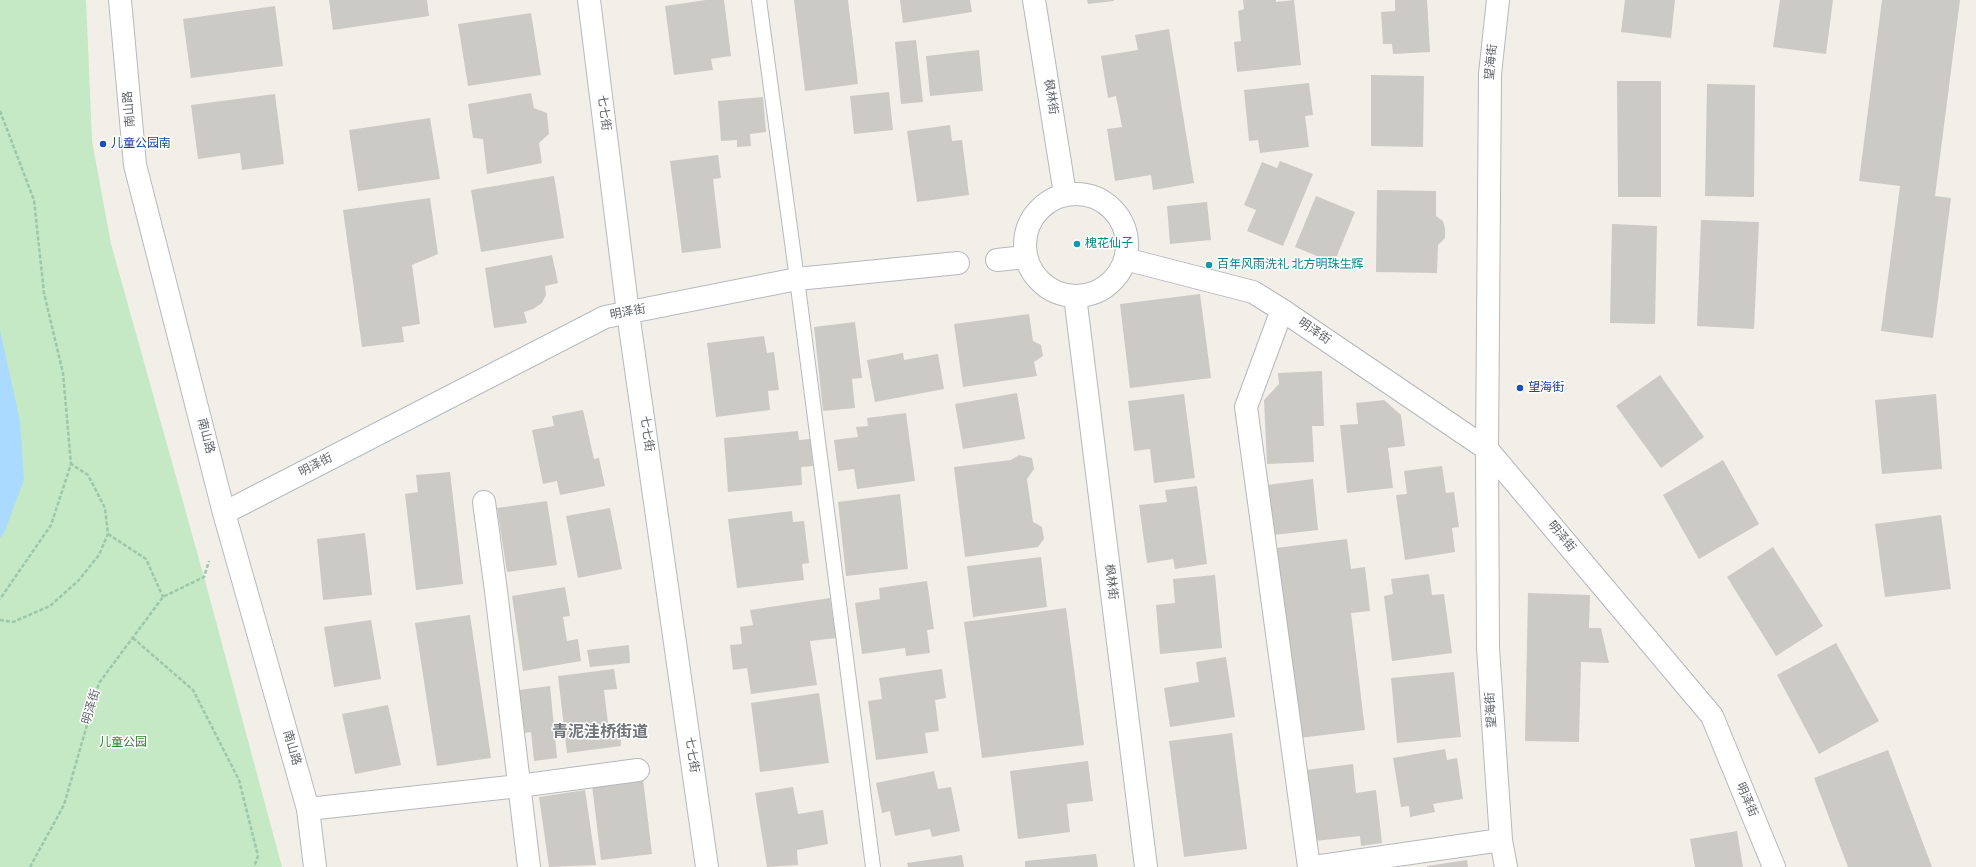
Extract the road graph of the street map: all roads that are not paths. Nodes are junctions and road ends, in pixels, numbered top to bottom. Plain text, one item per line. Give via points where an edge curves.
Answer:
1 (120, 0) edge
2 (589, 0) edge
3 (759, 0) edge
4 (1034, 0) edge
5 (1498, 0) edge
6 (1065, 194) junction
7 (1026, 257) junction
8 (1125, 259) junction
9 (997, 260) dead end
10 (958, 263) dead end
11 (797, 279) junction
12 (1075, 296) junction
13 (1282, 310) junction
14 (628, 313) junction
15 (1487, 450) junction
16 (484, 502) dead end
17 (224, 513) junction
18 (638, 770) dead end
19 (520, 786) junction
20 (308, 809) junction
21 (1501, 840) junction
22 (315, 867) edge
23 (529, 867) edge
24 (707, 867) edge
25 (873, 867) edge
26 (1146, 867) edge
27 (1309, 867) edge
28 (1314, 867) edge
29 (1506, 867) edge
30 (1774, 867) edge

1 - 17 street, 南山路 via 135,165
2 - 14 street, 七七街
3 - 11 lane
4 - 6 street, 枫林街
5 - 15 street, 望海街 via 1490,74
6 - 7 street via 1041,206 1026,229
6 - 8 street via 1091,195 1113,210 1126,233
7 - 9 street
7 - 12 street via 1035,277 1053,291
8 - 12 street via 1115,278 1097,291
8 - 13 street, 明泽街 via 1253,292
10 - 11 street, 明泽街
11 - 14 street, 明泽街
11 - 25 lane
12 - 26 street, 枫林街
13 - 15 street, 明泽街
13 - 27 street via 1246,408
14 - 17 street, 明泽街 via 605,317
14 - 24 street, 七七街
15 - 21 street, 望海街 via 1488,648
15 - 30 street, 明泽街 via 1712,716
16 - 19 street
17 - 20 street, 南山路
18 - 19 street
19 - 20 street
19 - 23 street
20 - 22 street, 南山路
21 - 28 street
21 - 29 street, 望海街

